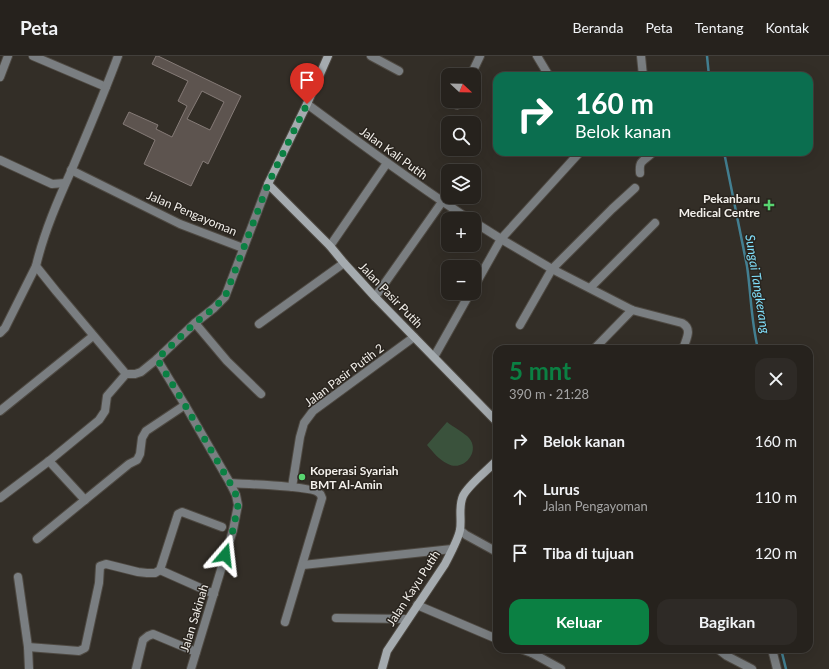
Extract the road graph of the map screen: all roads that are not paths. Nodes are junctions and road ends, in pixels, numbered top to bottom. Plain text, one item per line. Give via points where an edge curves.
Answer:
1 (8, 56) edge
2 (34, 56) edge
3 (118, 56) edge
4 (328, 56) edge
5 (371, 56) edge
6 (480, 56) edge
7 (537, 56) edge
8 (641, 56) edge
9 (474, 68) edge
10 (400, 71) dead end
11 (546, 72) edge
12 (643, 72) edge
13 (0, 77) edge
14 (106, 87) junction
15 (307, 104) junction
16 (576, 156) edge
17 (648, 156) edge
18 (0, 160) edge
19 (387, 163) junction
20 (71, 170) junction
21 (640, 173) dead end
22 (65, 183) junction
23 (268, 184) junction
24 (635, 188) dead end
25 (441, 201) edge
26 (441, 203) edge
27 (445, 204) edge
28 (458, 212) edge
29 (655, 223) dead end
30 (481, 227) edge
31 (501, 240) junction
32 (330, 246) junction
33 (243, 248) junction
34 (344, 263) junction
35 (36, 266) junction
36 (552, 269) junction
37 (481, 275) edge
38 (590, 288) junction
39 (375, 297) junction
40 (466, 300) edge
41 (632, 310) junction
42 (195, 323) junction
43 (259, 324) dead end
44 (520, 325) dead end
45 (0, 332) edge
46 (93, 336) junction
47 (414, 337) junction
48 (598, 345) edge
49 (685, 345) edge
50 (434, 357) junction
51 (157, 359) junction
52 (126, 374) junction
53 (261, 394) dead end
54 (185, 405) junction
55 (0, 411) edge
56 (493, 418) edge
57 (49, 461) junction
58 (493, 464) edge
59 (230, 483) junction
60 (292, 487) junction
61 (0, 498) edge
62 (86, 500) junction
63 (222, 527) dead end
64 (460, 530) junction
65 (36, 540) dead end
66 (452, 549) junction
67 (493, 550) edge
68 (303, 565) junction
69 (160, 570) junction
70 (18, 577) dead end
71 (214, 594) junction
72 (417, 605) junction
73 (336, 618) dead end
74 (407, 619) junction
75 (285, 622) dead end
76 (493, 637) edge
77 (28, 647) junction
78 (196, 652) junction
79 (537, 653) edge
80 (723, 653) edge
81 (773, 653) edge
82 (29, 669) edge
83 (136, 669) edge
84 (191, 669) edge
85 (382, 669) edge
86 (561, 669) edge
87 (752, 669) edge
88 (777, 669) edge

1 - 13 street
2 - 14 street
3 - 14 street
4 - 15 street, Jalan Pengayoman
5 - 10 street
6 - 9 street
7 - 11 street
8 - 12 street
14 - 20 street
15 - 19 street, Jalan Kali Putih
15 - 23 street, Jalan Pengayoman
16 - 31 street
17 - 21 street via 641,162
18 - 22 street via 52,184
19 - 25 street, Jalan Kali Putih
19 - 32 street
20 - 22 street
20 - 33 street, Jalan Pengayoman via 180,224
22 - 35 street via 40,248
23 - 32 street, Jalan Pasir Putih
23 - 33 street, Jalan Pengayoman
24 - 36 street
26 - 39 street
27 - 28 street, Jalan Kali Putih
29 - 38 street
30 - 31 street
31 - 36 street
31 - 37 street
32 - 34 street, Jalan Pasir Putih
33 - 42 street via 225,297
34 - 39 street, Jalan Pasir Putih
34 - 43 street
35 - 45 street via 5,328
35 - 46 street
36 - 38 street
36 - 44 street
38 - 41 street
39 - 47 street, Jalan Pasir Putih
40 - 50 street
41 - 48 street
41 - 49 street via 686,325 688,333
42 - 51 street
42 - 53 street via 227,361
46 - 52 street
46 - 55 street
47 - 50 street, Jalan Pasir Putih
47 - 60 street, Jalan Pasir Putih 2 via 313,412 304,423
50 - 56 street, Jalan Pasir Putih
51 - 52 street via 141,372
51 - 54 street, Jalan Sakinah
52 - 57 street via 107,396 105,411 99,420
54 - 59 street, Jalan Sakinah
54 - 62 street via 146,431 137,460
57 - 61 street
57 - 62 street
58 - 64 street, Jalan Kayu Putih via 464,495 461,502
59 - 60 street
59 - 71 street, Jalan Sakinah via 238,505
60 - 68 street via 319,492 322,498
62 - 65 street
63 - 69 street via 182,512 178,514
64 - 66 street, Jalan Kayu Putih
64 - 67 street
66 - 68 street
66 - 72 street, Jalan Kayu Putih via 445,564
68 - 75 street
69 - 71 street
69 - 77 street via 147,573 106,564 100,566 99,583 84,648 79,651
70 - 77 street
71 - 78 street, Jalan Sakinah
72 - 74 street, Jalan Kayu Putih
72 - 76 street
73 - 74 street
74 - 85 street, Jalan Kayu Putih via 387,651
77 - 82 street
78 - 83 street via 153,634 143,640
78 - 84 street, Jalan Sakinah
79 - 86 street
80 - 87 street
81 - 88 street

